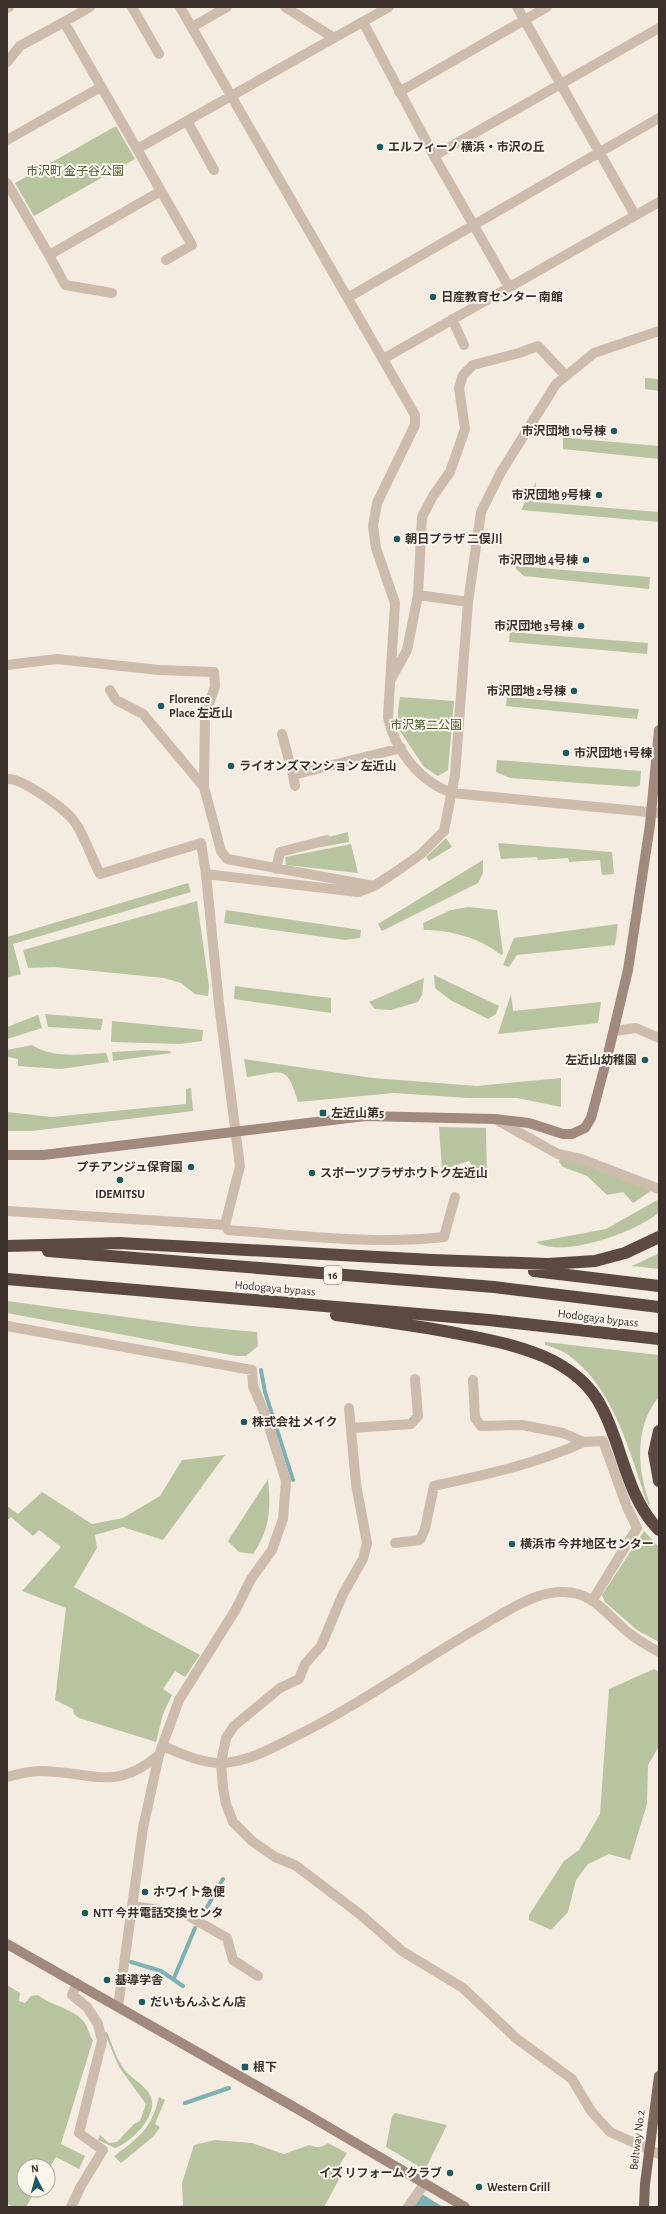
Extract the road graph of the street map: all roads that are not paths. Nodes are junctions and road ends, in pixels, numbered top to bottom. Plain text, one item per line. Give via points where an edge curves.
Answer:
1 (90, 7) edge
2 (132, 7) edge
3 (180, 7) edge
4 (227, 7) edge
5 (285, 7) edge
6 (389, 7) edge
7 (517, 7) edge
8 (547, 7) edge
9 (524, 20) junction
10 (64, 22) junction
11 (363, 22) junction
12 (192, 27) junction
13 (659, 28) edge
14 (334, 38) junction
15 (160, 54) dead end
16 (7, 62) edge
17 (560, 85) junction
18 (101, 87) junction
19 (399, 92) junction
20 (231, 96) junction
21 (659, 118) edge
22 (187, 121) junction
23 (7, 140) edge
24 (137, 149) junction
25 (598, 152) junction
26 (434, 156) junction
27 (214, 170) dead end
28 (7, 183) edge
29 (161, 191) junction
30 (10, 197) edge
31 (659, 202) edge
32 (635, 215) junction
33 (474, 225) junction
34 (49, 255) junction
35 (166, 260) dead end
36 (509, 287) junction
37 (112, 293) dead end
38 (349, 297) junction
39 (452, 319) junction
40 (659, 331) edge
41 (464, 345) dead end
42 (382, 359) junction
43 (566, 376) junction
44 (418, 595) junction
45 (468, 602) junction
46 (7, 665) edge
47 (391, 680) junction
48 (110, 690) dead end
49 (659, 730) edge
50 (282, 734) dead end
51 (401, 748) junction
52 (293, 775) junction
53 (7, 779) edge
54 (295, 786) dead end
55 (204, 788) junction
56 (452, 793) junction
57 (655, 812) edge
58 (327, 840) dead end
59 (276, 869) junction
60 (206, 874) junction
61 (374, 886) junction
62 (614, 1031) junction
63 (659, 1038) edge
64 (495, 1119) junction
65 (236, 1131) junction
66 (7, 1154) edge
67 (659, 1189) edge
68 (455, 1197) dead end
69 (7, 1211) edge
70 (225, 1225) junction
71 (659, 1237) edge
72 (7, 1247) edge
73 (432, 1260) junction
74 (7, 1279) edge
75 (659, 1286) edge
76 (216, 1297) junction
77 (659, 1307) edge
78 (7, 1326) edge
79 (659, 1339) edge
80 (415, 1379) dead end
81 (473, 1380) dead end
82 (349, 1408) dead end
83 (351, 1428) junction
84 (659, 1431) edge
85 (584, 1442) junction
86 (659, 1481) edge
87 (659, 1530) edge
88 (396, 1543) dead end
89 (592, 1601) junction
90 (659, 1652) edge
91 (160, 1751) junction
92 (221, 1763) junction
93 (7, 1777) edge
94 (133, 1906) junction
95 (7, 1944) edge
96 (258, 1976) dead end
97 (77, 1983) junction
98 (118, 2007) junction
99 (658, 2080) edge
100 (659, 2154) edge
101 (425, 2183) junction
102 (71, 2207) edge
103 (408, 2207) edge
104 (465, 2207) edge
105 (644, 2207) edge

1 - 10 street
2 - 15 street
3 - 12 street
4 - 12 street
5 - 14 street
6 - 11 street
7 - 9 street
8 - 9 street
9 - 17 street
9 - 19 street
10 - 16 street via 20,46
10 - 18 street
11 - 14 street
11 - 19 street
12 - 20 street
13 - 17 street
14 - 20 street
17 - 25 street
17 - 26 street
18 - 23 street
18 - 24 street
19 - 26 street
20 - 22 street
20 - 38 street
21 - 25 street
22 - 24 street
22 - 27 street
24 - 29 street
25 - 32 street
25 - 33 street
26 - 33 street
28 - 30 street
29 - 34 street
29 - 35 street via 192,245
30 - 34 street
31 - 32 street
32 - 36 street
33 - 36 street
33 - 38 street
34 - 37 street via 65,285
36 - 39 street
38 - 42 street
39 - 41 street
39 - 42 street
40 - 43 street via 594,353
42 - 47 street via 415,415 415,425 377,503 373,526 376,548 395,603 390,653
43 - 44 street via 538,346 467,365 459,388 465,429 450,472 433,496 422,518
43 - 45 street via 553,389 501,472 481,512
44 - 45 street
44 - 47 street via 407,650
45 - 56 street
46 - 55 street via 57,659 98,666 214,672 215,686 204,717
47 - 51 street via 388,717 391,732
48 - 55 street via 116,700 143,714
49 - 57 street
50 - 52 street
51 - 52 street
51 - 56 street via 410,763 422,775
52 - 54 street
53 - 60 street via 14,778 36,790 73,820 100,874 201,843
55 - 59 street via 221,850 227,859
56 - 57 street
56 - 61 street via 444,832 422,854
57 - 62 street via 628,970
58 - 59 street via 280,852
59 - 61 street
60 - 61 street via 344,892 358,892
60 - 65 street via 219,1004
62 - 63 street via 636,1028
62 - 64 street via 591,1118 585,1128 572,1134 563,1134 529,1123
64 - 65 street via 365,1116
64 - 67 street via 558,1154 581,1159
65 - 66 street via 43,1155
65 - 70 street via 240,1166
68 - 70 street via 444,1237 424,1240 322,1237 228,1230
69 - 70 street
71 - 73 highway via 625,1253 595,1261 548,1264
72 - 73 highway via 119,1243
72 - 77 highway, Hodogaya bypass / 16 via 494,1287
73 - 75 highway
74 - 76 highway, Hodogaya bypass
76 - 79 highway, Hodogaya bypass via 489,1320
76 - 87 highway via 439,1330 525,1349 550,1359 570,1371 603,1409 641,1506
78 - 91 street via 252,1370 253,1386 265,1414 286,1481 283,1519 272,1550 251,1579 236,1609 179,1700
80 - 83 street via 418,1416 411,1424
81 - 85 street via 475,1418 481,1426 522,1425 563,1433
82 - 83 street
83 - 92 street via 356,1484 369,1543 364,1559 344,1594 321,1646 305,1664 299,1679 280,1688 234,1726 226,1738
84 - 86 highway via 654,1453
85 - 88 street via 553,1456 434,1486 426,1529 420,1540
85 - 89 street via 603,1441 637,1528
89 - 90 street via 632,1636
89 - 92 street via 578,1594 561,1593 526,1600 339,1714 259,1755
91 - 92 street
91 - 93 street via 145,1767 117,1778 39,1771
91 - 94 street via 143,1828
92 - 100 street via 226,1804 233,1822 252,1841 295,1865 361,1915 402,1951 463,1988 517,2039 572,2079 590,2111 610,2132
94 - 96 street via 185,1914 202,1922 227,1938 233,1960
94 - 98 street
95 - 97 street
97 - 98 street
97 - 102 street via 72,1995 87,2007 98,2024 102,2041 79,2133 103,2150
98 - 101 street
99 - 105 main road, Beltway No.2
101 - 103 street
101 - 104 street

